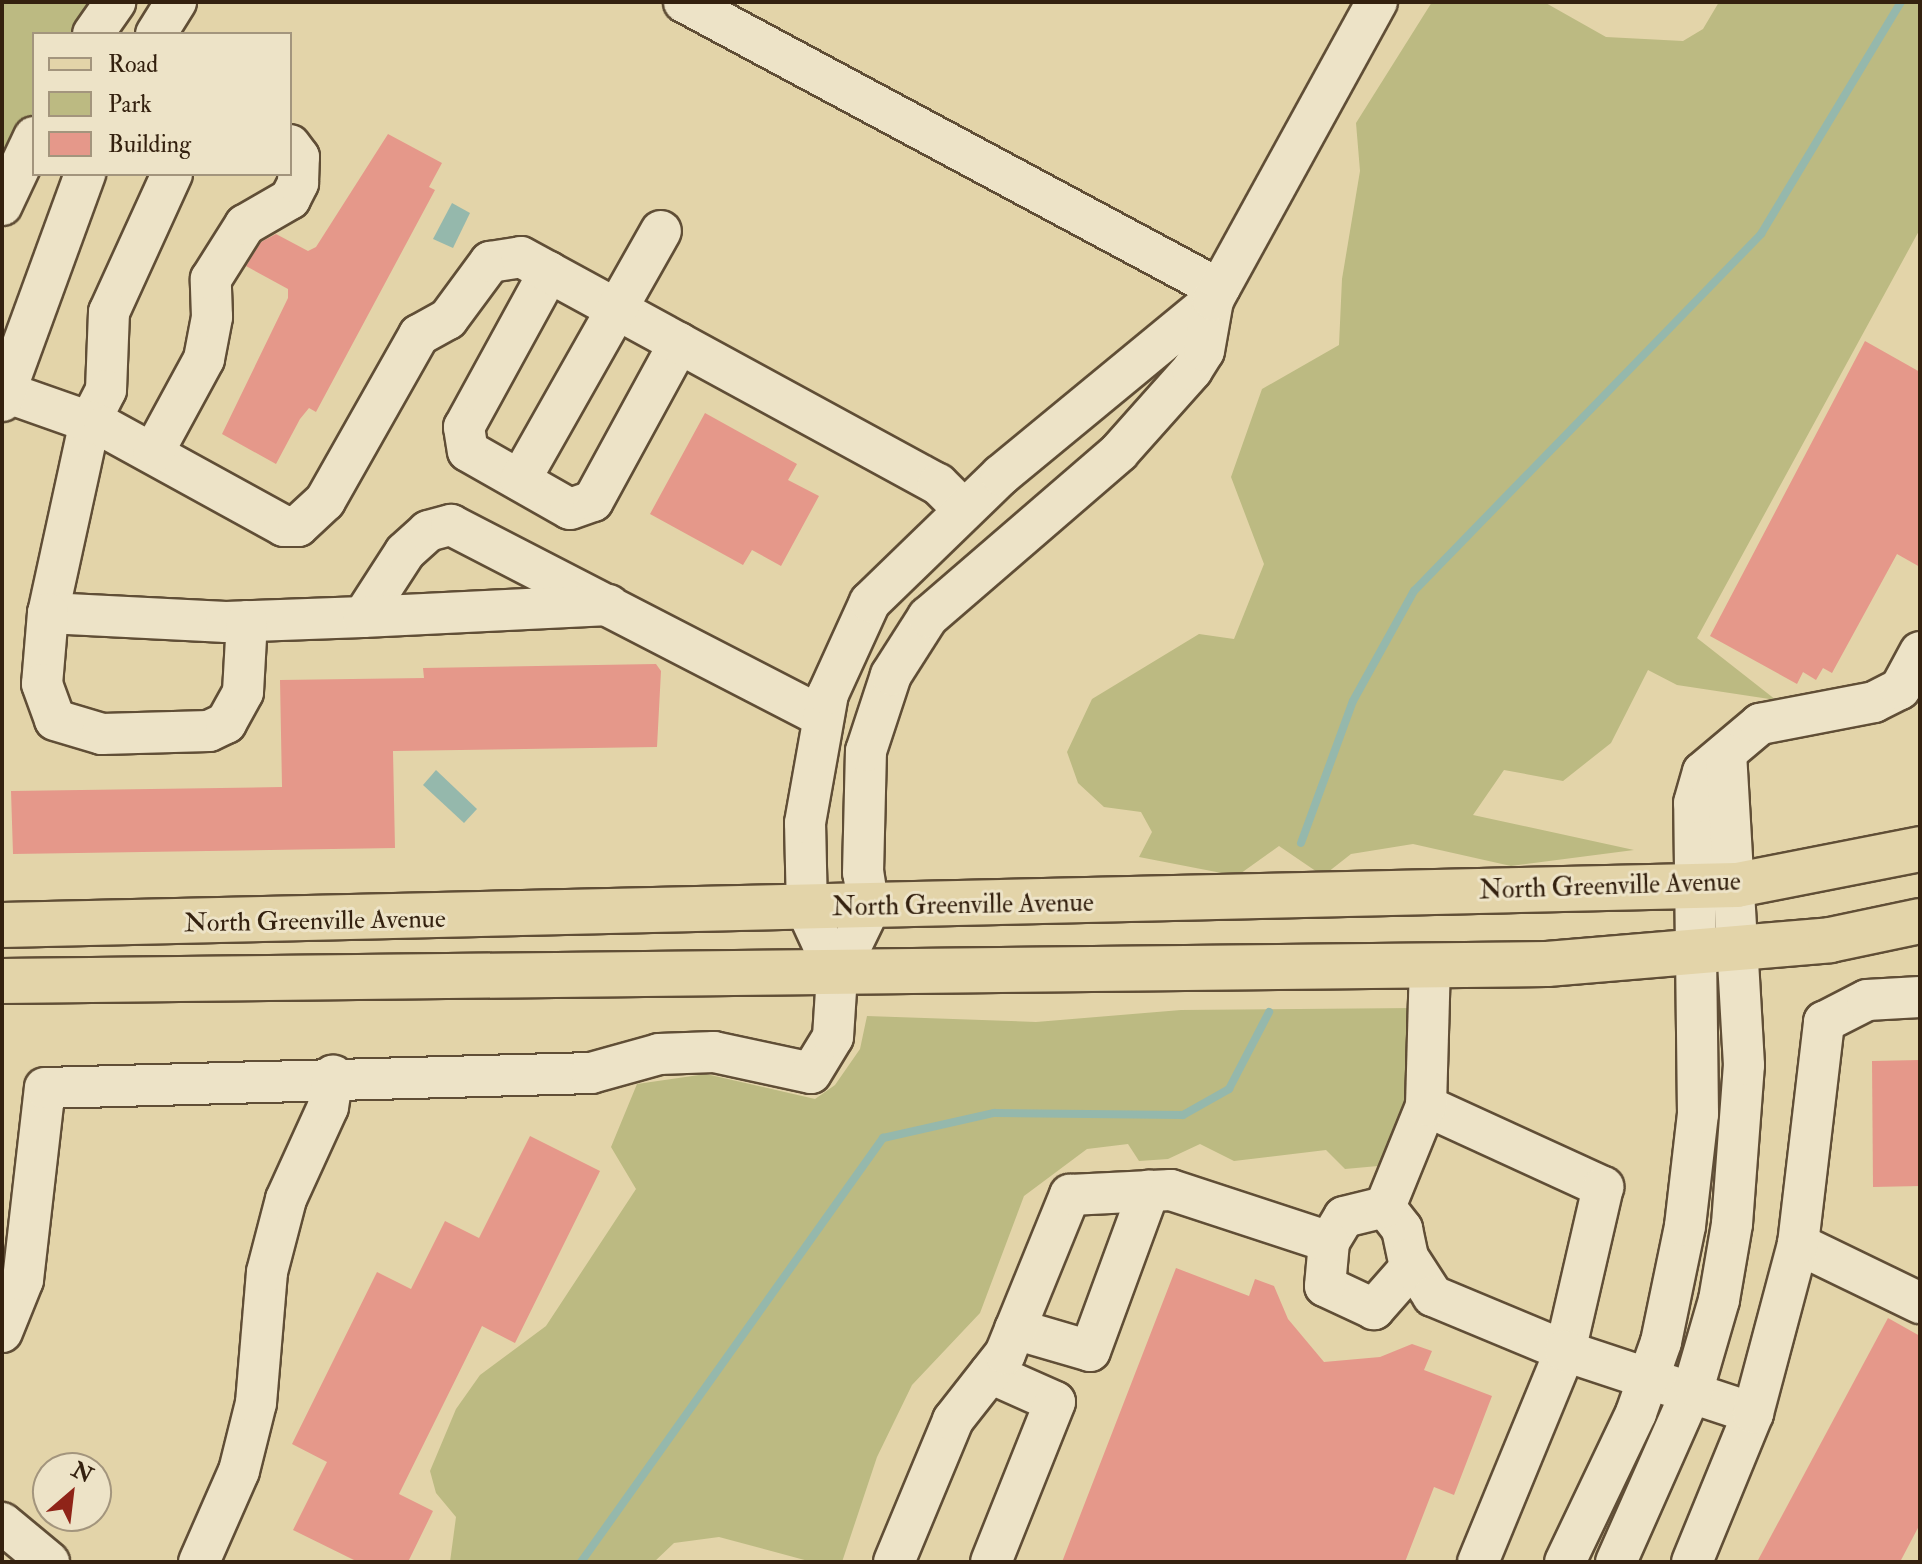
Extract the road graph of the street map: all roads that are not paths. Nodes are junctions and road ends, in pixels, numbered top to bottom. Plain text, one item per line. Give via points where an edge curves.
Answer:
1 (115, 2) edge
2 (176, 2) edge
3 (684, 2) edge
4 (1377, 2) edge
5 (94, 32) edge
6 (157, 32) edge
7 (32, 141) edge
8 (292, 148) edge
9 (84, 176) edge
10 (171, 176) edge
11 (2, 205) edge
12 (661, 231) dead end
13 (549, 272) junction
14 (1216, 295) junction
15 (615, 309) junction
16 (679, 343) junction
17 (3, 393) edge
18 (90, 421) junction
19 (153, 453) junction
20 (520, 480) junction
21 (963, 509) junction
22 (609, 605) junction
23 (48, 613) junction
24 (363, 617) junction
25 (247, 621) junction
26 (1920, 652) edge
27 (1910, 686) edge
28 (823, 717) junction
29 (1726, 754) junction
30 (1920, 849) edge
31 (1737, 885) junction
32 (1691, 886) junction
33 (869, 909) junction
34 (807, 910) junction
35 (1920, 921) edge
36 (2, 925) edge
37 (1741, 949) junction
38 (1694, 953) junction
39 (1430, 965) junction
40 (837, 975) junction
41 (2, 981) edge
42 (1920, 997) edge
43 (333, 1075) junction
44 (1426, 1106) junction
45 (1149, 1191) junction
46 (1385, 1207) junction
47 (1329, 1242) junction
48 (1798, 1244) junction
49 (1409, 1259) junction
50 (1920, 1303) edge
51 (1015, 1329) junction
52 (2, 1332) edge
53 (1565, 1351) junction
54 (990, 1373) junction
55 (1648, 1379) junction
56 (1690, 1394) junction
57 (1753, 1413) junction
58 (2, 1523) edge
59 (49, 1562) edge
60 (199, 1562) edge
61 (894, 1562) edge
62 (991, 1562) edge
63 (1478, 1562) edge
64 (1565, 1562) edge
65 (1616, 1562) edge
66 (1692, 1562) edge

1 - 5 street
2 - 6 street
3 - 14 street
4 - 14 street
7 - 11 street
8 - 19 street via 299,157 298,183 290,199 245,225 211,279 212,317 204,359
9 - 17 street
10 - 18 street via 109,312 109,374
12 - 15 street
13 - 15 street
13 - 19 street via 521,257 490,262 479,271 448,319 419,335 325,501 298,526 284,526
13 - 20 street via 464,427 468,451
14 - 21 street
14 - 33 street via 1204,351 1161,410 928,617 891,675 866,751 862,841
15 - 16 street
15 - 20 street
16 - 20 street via 593,501 570,509
16 - 21 street via 938,484
17 - 18 street
18 - 19 street
18 - 23 street
21 - 28 street via 870,602 847,644
22 - 24 street
22 - 24 street via 451,525 428,531 405,552
22 - 28 street
23 - 25 street
23 - 25 street via 42,684 55,720 102,734 209,731 226,723 243,692
24 - 25 street
26 - 27 street
27 - 29 street via 1874,702 1760,724
28 - 34 street via 805,823
29 - 31 street
29 - 32 street via 1703,772 1694,803
30 - 31 main road, North Greenville Avenue
31 - 32 main road, North Greenville Avenue
31 - 37 street
32 - 33 main road, North Greenville Avenue
32 - 38 street
33 - 34 main road, North Greenville Avenue
33 - 40 street
34 - 36 main road, North Greenville Avenue
34 - 40 street
35 - 37 main road via 1830,940
37 - 38 main road
37 - 56 street via 1744,1065 1732,1224 1719,1300
38 - 39 main road
38 - 55 street via 1698,1114 1685,1226
39 - 40 main road
39 - 44 street
40 - 41 main road via 634,970
40 - 43 street via 833,1037 811,1073 714,1052 659,1054 591,1073
42 - 48 street via 1867,1000 1824,1022
43 - 52 street via 45,1088 23,1280
43 - 60 street via 328,1107 286,1199 267,1272 256,1403 239,1471
44 - 46 street
44 - 53 street via 1603,1187
45 - 47 street via 1171,1190
45 - 51 street via 1070,1195
45 - 51 street via 1090,1351
46 - 47 street via 1344,1217
46 - 49 street via 1402,1229
47 - 49 street via 1325,1286 1374,1309 1410,1268
48 - 50 street
48 - 57 street
49 - 53 street via 1433,1296
51 - 54 street
53 - 55 street
53 - 63 street
54 - 61 street via 953,1420
54 - 62 street via 1055,1402
55 - 56 street
55 - 64 street via 1594,1509
56 - 57 street
56 - 65 street
57 - 66 street
58 - 59 street

